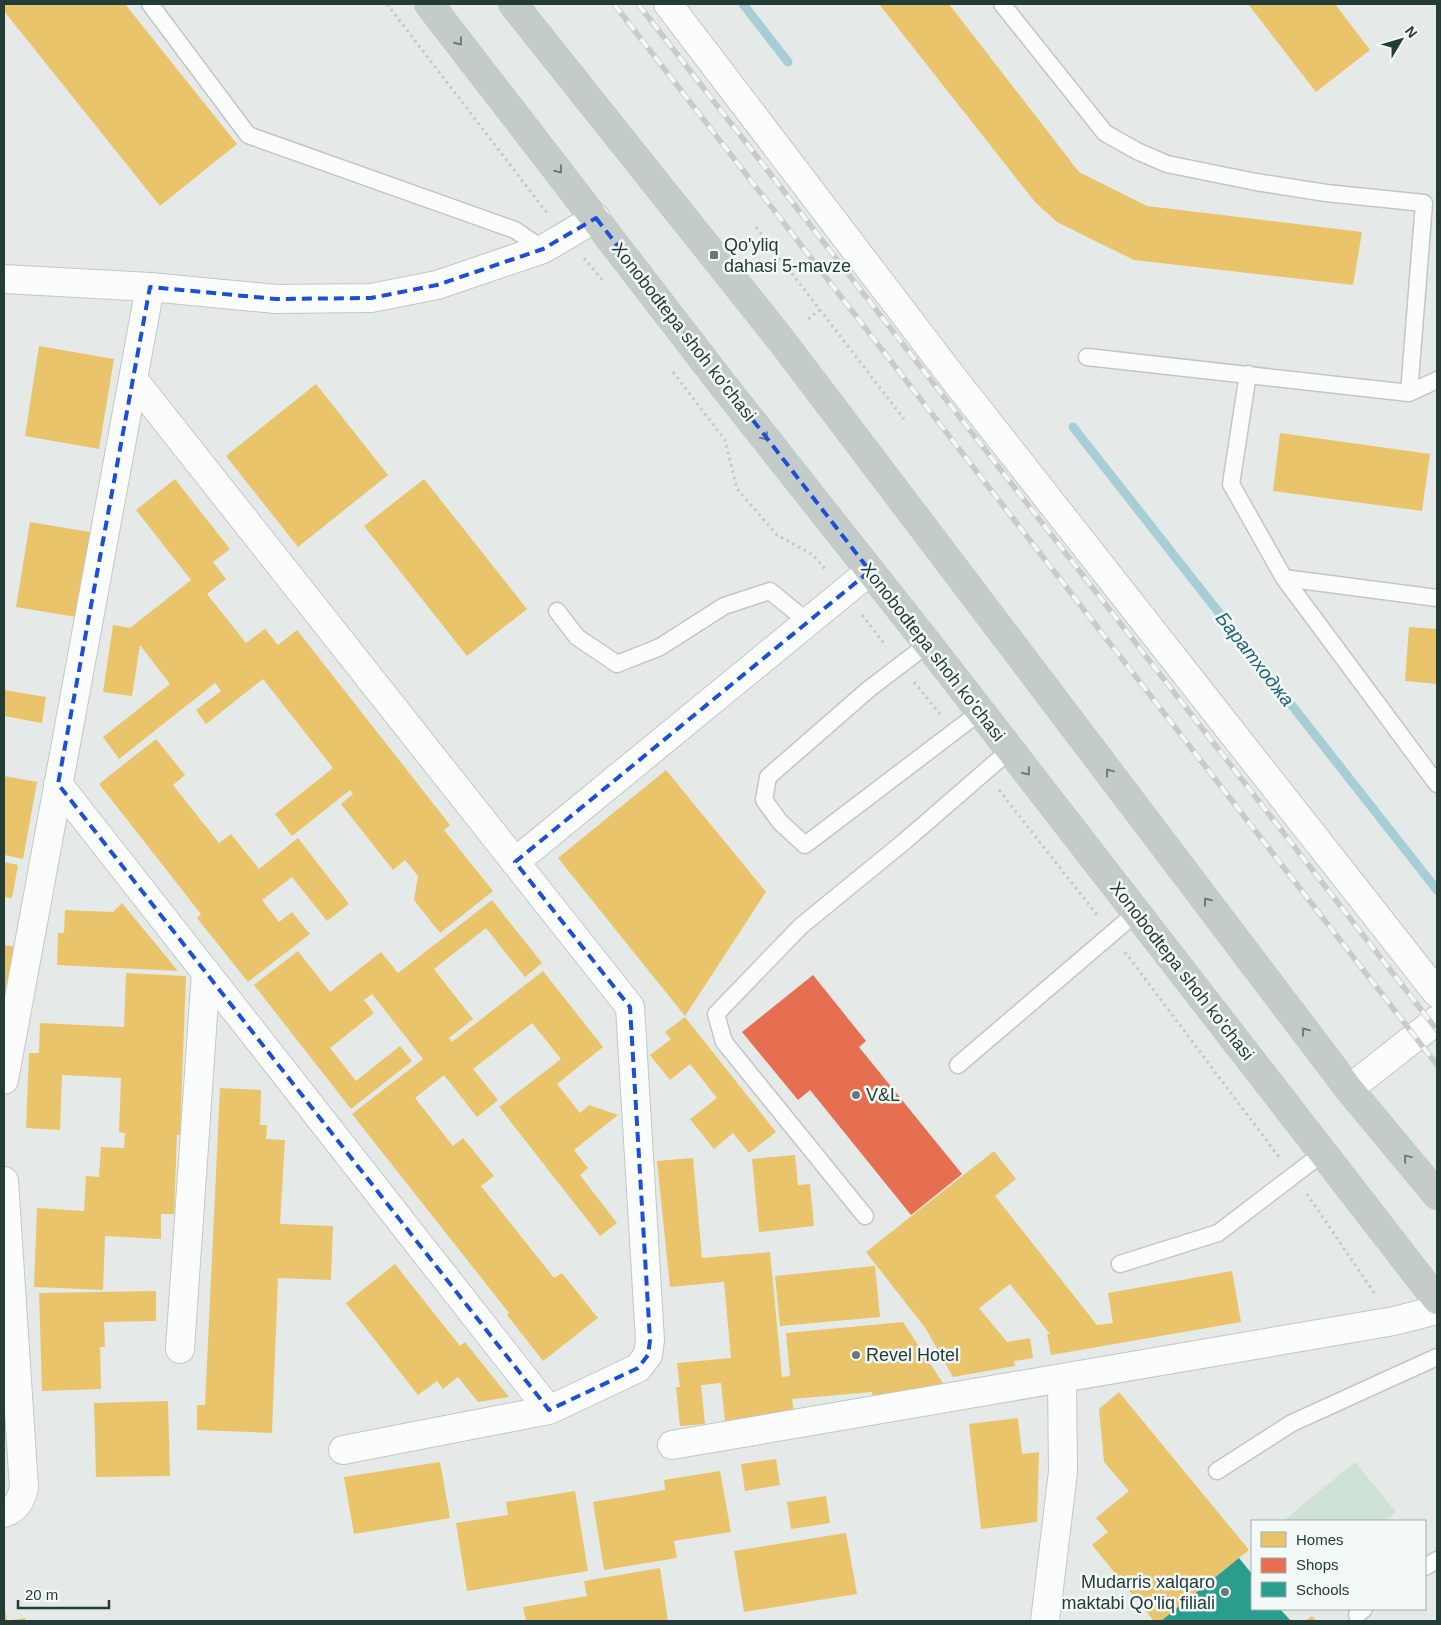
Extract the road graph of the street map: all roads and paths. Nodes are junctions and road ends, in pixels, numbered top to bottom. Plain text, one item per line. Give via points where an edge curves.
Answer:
1 (150, 4) edge
2 (386, 4) edge
3 (429, 4) edge
4 (512, 4) edge
5 (668, 4) edge
6 (1002, 4) edge
7 (596, 218) junction
8 (756, 226) dead end
9 (554, 243) junction
10 (4, 278) edge
11 (607, 286) dead end
12 (150, 287) junction
13 (819, 310) junction
14 (808, 319) dead end
15 (1087, 357) dead end
16 (670, 368) dead end
17 (1248, 374) junction
18 (133, 379) junction
19 (1437, 380) edge
20 (1409, 393) junction
21 (904, 419) dead end
22 (870, 571) junction
23 (1284, 578) junction
24 (844, 592) junction
25 (1437, 598) edge
26 (557, 611) dead end
27 (808, 622) junction
28 (928, 644) junction
29 (901, 666) junction
30 (980, 712) junction
31 (955, 733) junction
32 (1010, 750) junction
33 (1421, 762) junction
34 (1437, 764) edge
35 (985, 772) junction
36 (58, 784) junction
37 (1437, 784) edge
38 (515, 862) junction
39 (1136, 913) junction
40 (1111, 933) junction
41 (206, 972) junction
42 (1437, 993) edge
43 (1437, 1020) edge
44 (958, 1065) dead end
45 (4, 1080) edge
46 (1350, 1089) junction
47 (1323, 1153) junction
48 (1293, 1175) junction
49 (4, 1181) edge
50 (1435, 1188) edge
51 (865, 1216) dead end
52 (1120, 1264) dead end
53 (1437, 1300) edge
54 (1437, 1310) edge
55 (1394, 1321) junction
56 (180, 1349) dead end
57 (1437, 1357) edge
58 (1062, 1379) junction
59 (549, 1410) junction
60 (672, 1445) dead end
61 (343, 1450) dead end
62 (1218, 1471) dead end
63 (4, 1513) edge
64 (1437, 1560) edge
65 (1426, 1566) edge
66 (1045, 1621) edge

1 - 9 lane via 248,135
2 - 9 path
3 -> 7 highway, Xonobodtepa shoh ko'chasi
46 -> 4 highway via 781,340
5 - 42 street via 950,374
6 - 20 lane via 1104,133 1137,151 1167,164 1256,182 1424,203
7 - 9 street
7 -> 22 highway, Xonobodtepa shoh ko'chasi
8 - 13 path
9 - 11 path
9 - 12 street via 438,285 370,298 276,300
10 - 12 street
12 - 18 street
13 - 14 path
13 - 21 path
15 - 17 lane
16 - 24 path via 724,440 738,489 777,535 813,555
17 - 20 lane
17 - 23 lane via 1231,484
18 - 36 street
18 - 38 street
19 - 20 lane
22 - 24 street
22 - 28 highway, Xonobodtepa shoh ko'chasi
23 - 25 lane
23 - 33 lane
24 - 27 street
24 - 29 path
26 - 27 lane via 577,637 617,664 660,647 724,606 770,591
27 - 38 street
28 - 29 lane
28 - 30 highway, Xonobodtepa shoh ko'chasi
29 - 31 path
29 - 31 lane via 869,689 768,777 764,800 780,822 805,845
30 - 31 lane
30 - 32 highway, Xonobodtepa shoh ko'chasi
32 - 35 lane
32 -> 39 highway, Xonobodtepa shoh ko'chasi
33 - 34 lane
33 - 37 lane
35 - 40 path
35 - 51 lane via 801,926 716,1014 724,1042
36 - 41 street
36 - 45 street
38 - 59 street via 630,1007 650,1340 648,1355 638,1368 625,1376
39 - 40 lane
39 - 47 highway, Xonobodtepa shoh ko'chasi
40 - 44 lane
40 - 48 path
41 - 56 street
41 - 59 street
43 - 46 street
50 -> 46 highway
47 - 48 lane
47 - 53 highway, Xonobodtepa shoh ko'chasi
48 - 52 lane via 1218,1233
48 - 55 path
49 - 63 street via 24,1488 21,1501
54 - 55 street
55 - 58 street
57 - 62 lane via 1292,1423
58 - 60 street
58 - 66 street via 1063,1472
59 - 61 street
64 - 65 lane

